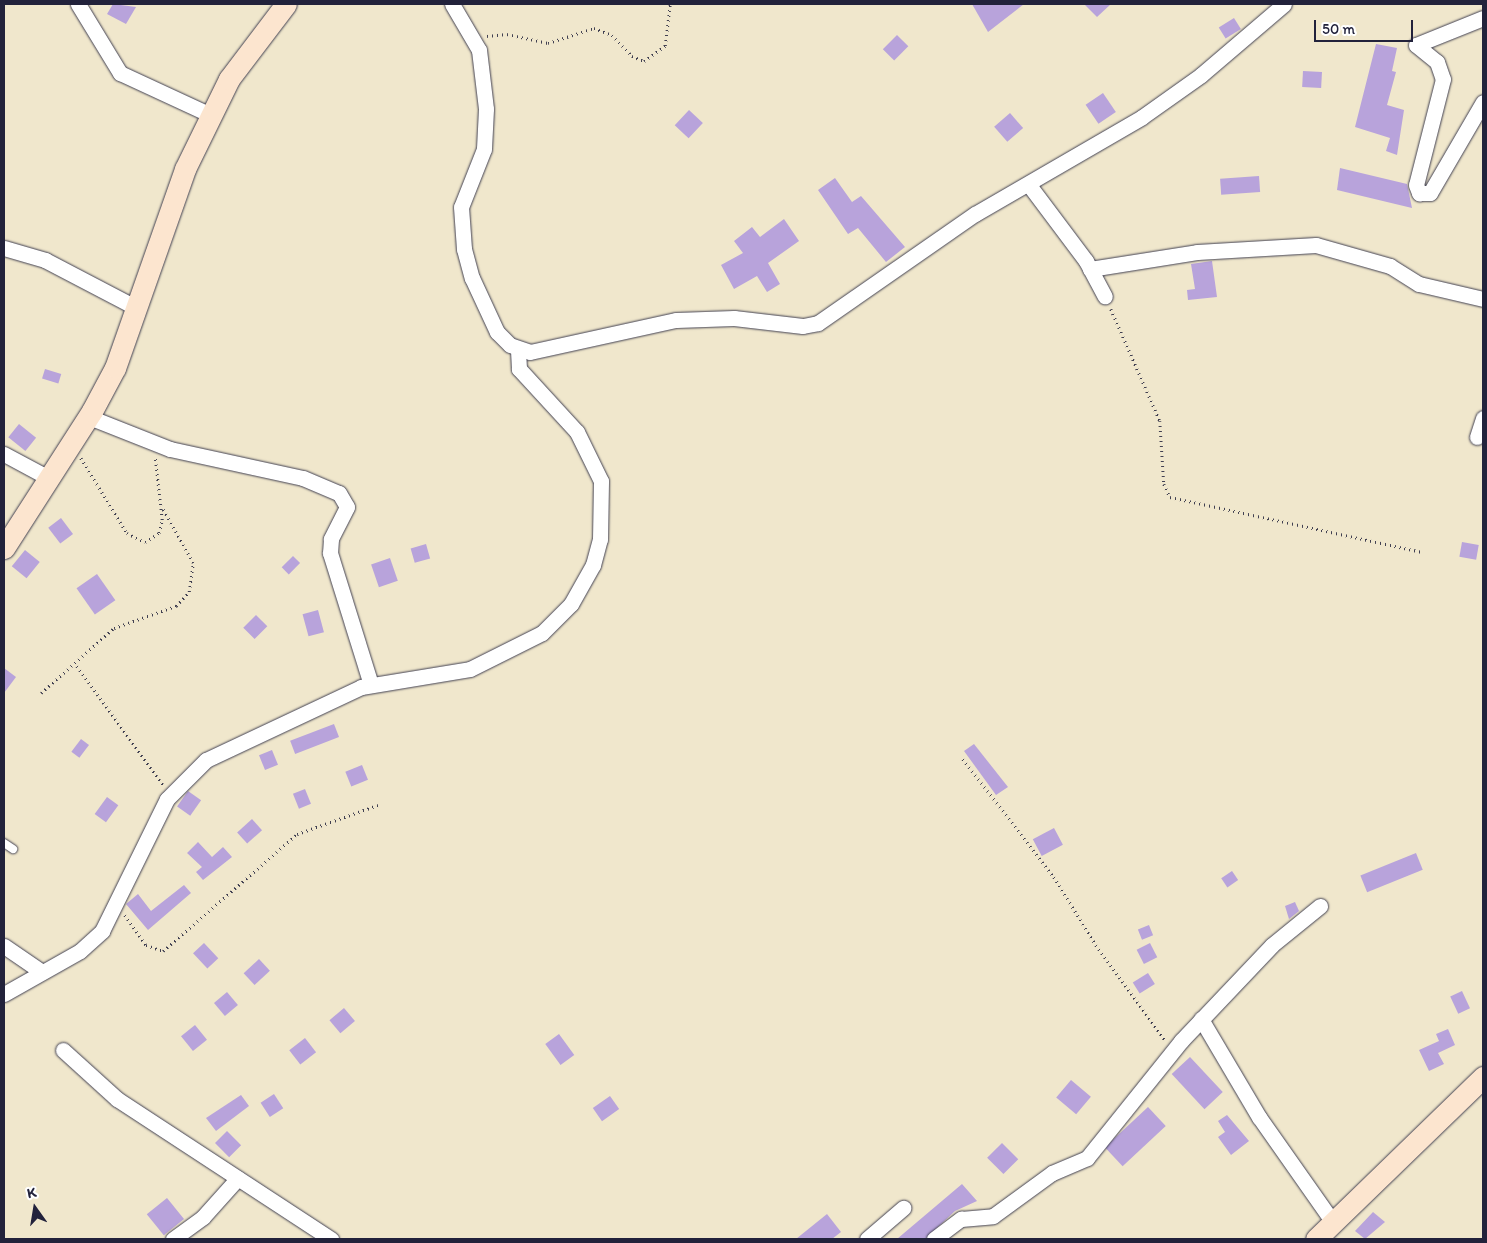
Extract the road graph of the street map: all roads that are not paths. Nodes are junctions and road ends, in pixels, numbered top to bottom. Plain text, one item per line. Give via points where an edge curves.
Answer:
1 (78, 4) edge
2 (286, 4) edge
3 (452, 4) edge
4 (1284, 4) edge
5 (1483, 18) edge
6 (1483, 102) edge
7 (211, 115) junction
8 (1028, 185) junction
9 (4, 248) edge
10 (1090, 269) junction
11 (1105, 296) road end
12 (1483, 299) edge
13 (135, 307) junction
14 (518, 349) junction
15 (89, 417) junction
16 (1483, 418) edge
17 (1477, 437) dead end
18 (4, 454) edge
19 (49, 478) junction
20 (4, 548) edge
21 (371, 685) junction
22 (4, 843) edge
23 (13, 849) dead end
24 (1320, 906) dead end
25 (4, 946) edge
26 (42, 972) junction
27 (4, 994) edge
28 (1201, 1019) junction
29 (63, 1050) dead end
30 (1483, 1077) edge
31 (238, 1178) junction
32 (903, 1208) dead end
33 (1332, 1221) junction
34 (173, 1239) edge
35 (331, 1239) edge
36 (867, 1239) edge
37 (934, 1239) edge
38 (1316, 1239) edge

1 - 7 street via 120,73
2 - 7 street via 229,79
3 - 14 street via 473,38 485,81 486,137 461,207 460,230 468,266 489,316 503,338
4 - 8 street via 1201,74 1142,118
5 - 6 street via 1416,45 1440,67 1443,79 1416,185 1419,193 1430,193
7 - 13 street via 185,169
8 - 10 street
8 - 14 street via 963,222 818,323 803,326 734,318 676,320 555,348
9 - 13 street via 45,260
10 - 11 street
10 - 12 street via 1197,252 1316,245 1390,266 1419,284
13 - 15 street via 115,368
14 - 21 street via 524,377 577,432 596,464 603,514 593,565 571,604 527,642 451,675
15 - 19 street
15 - 21 street via 147,441 303,478 339,493 347,507 331,539 330,553
16 - 17 street
18 - 19 street
19 - 20 street
21 - 26 street via 206,760 170,794 93,942
22 - 23 lane
24 - 28 street via 1272,944
25 - 26 street
26 - 27 street
28 - 33 street via 1259,1116
28 - 37 street via 1087,1158 1052,1174 993,1216 962,1219
29 - 31 street via 100,1087
30 - 33 street
31 - 34 street via 203,1217
31 - 35 street
32 - 36 street
33 - 38 street

